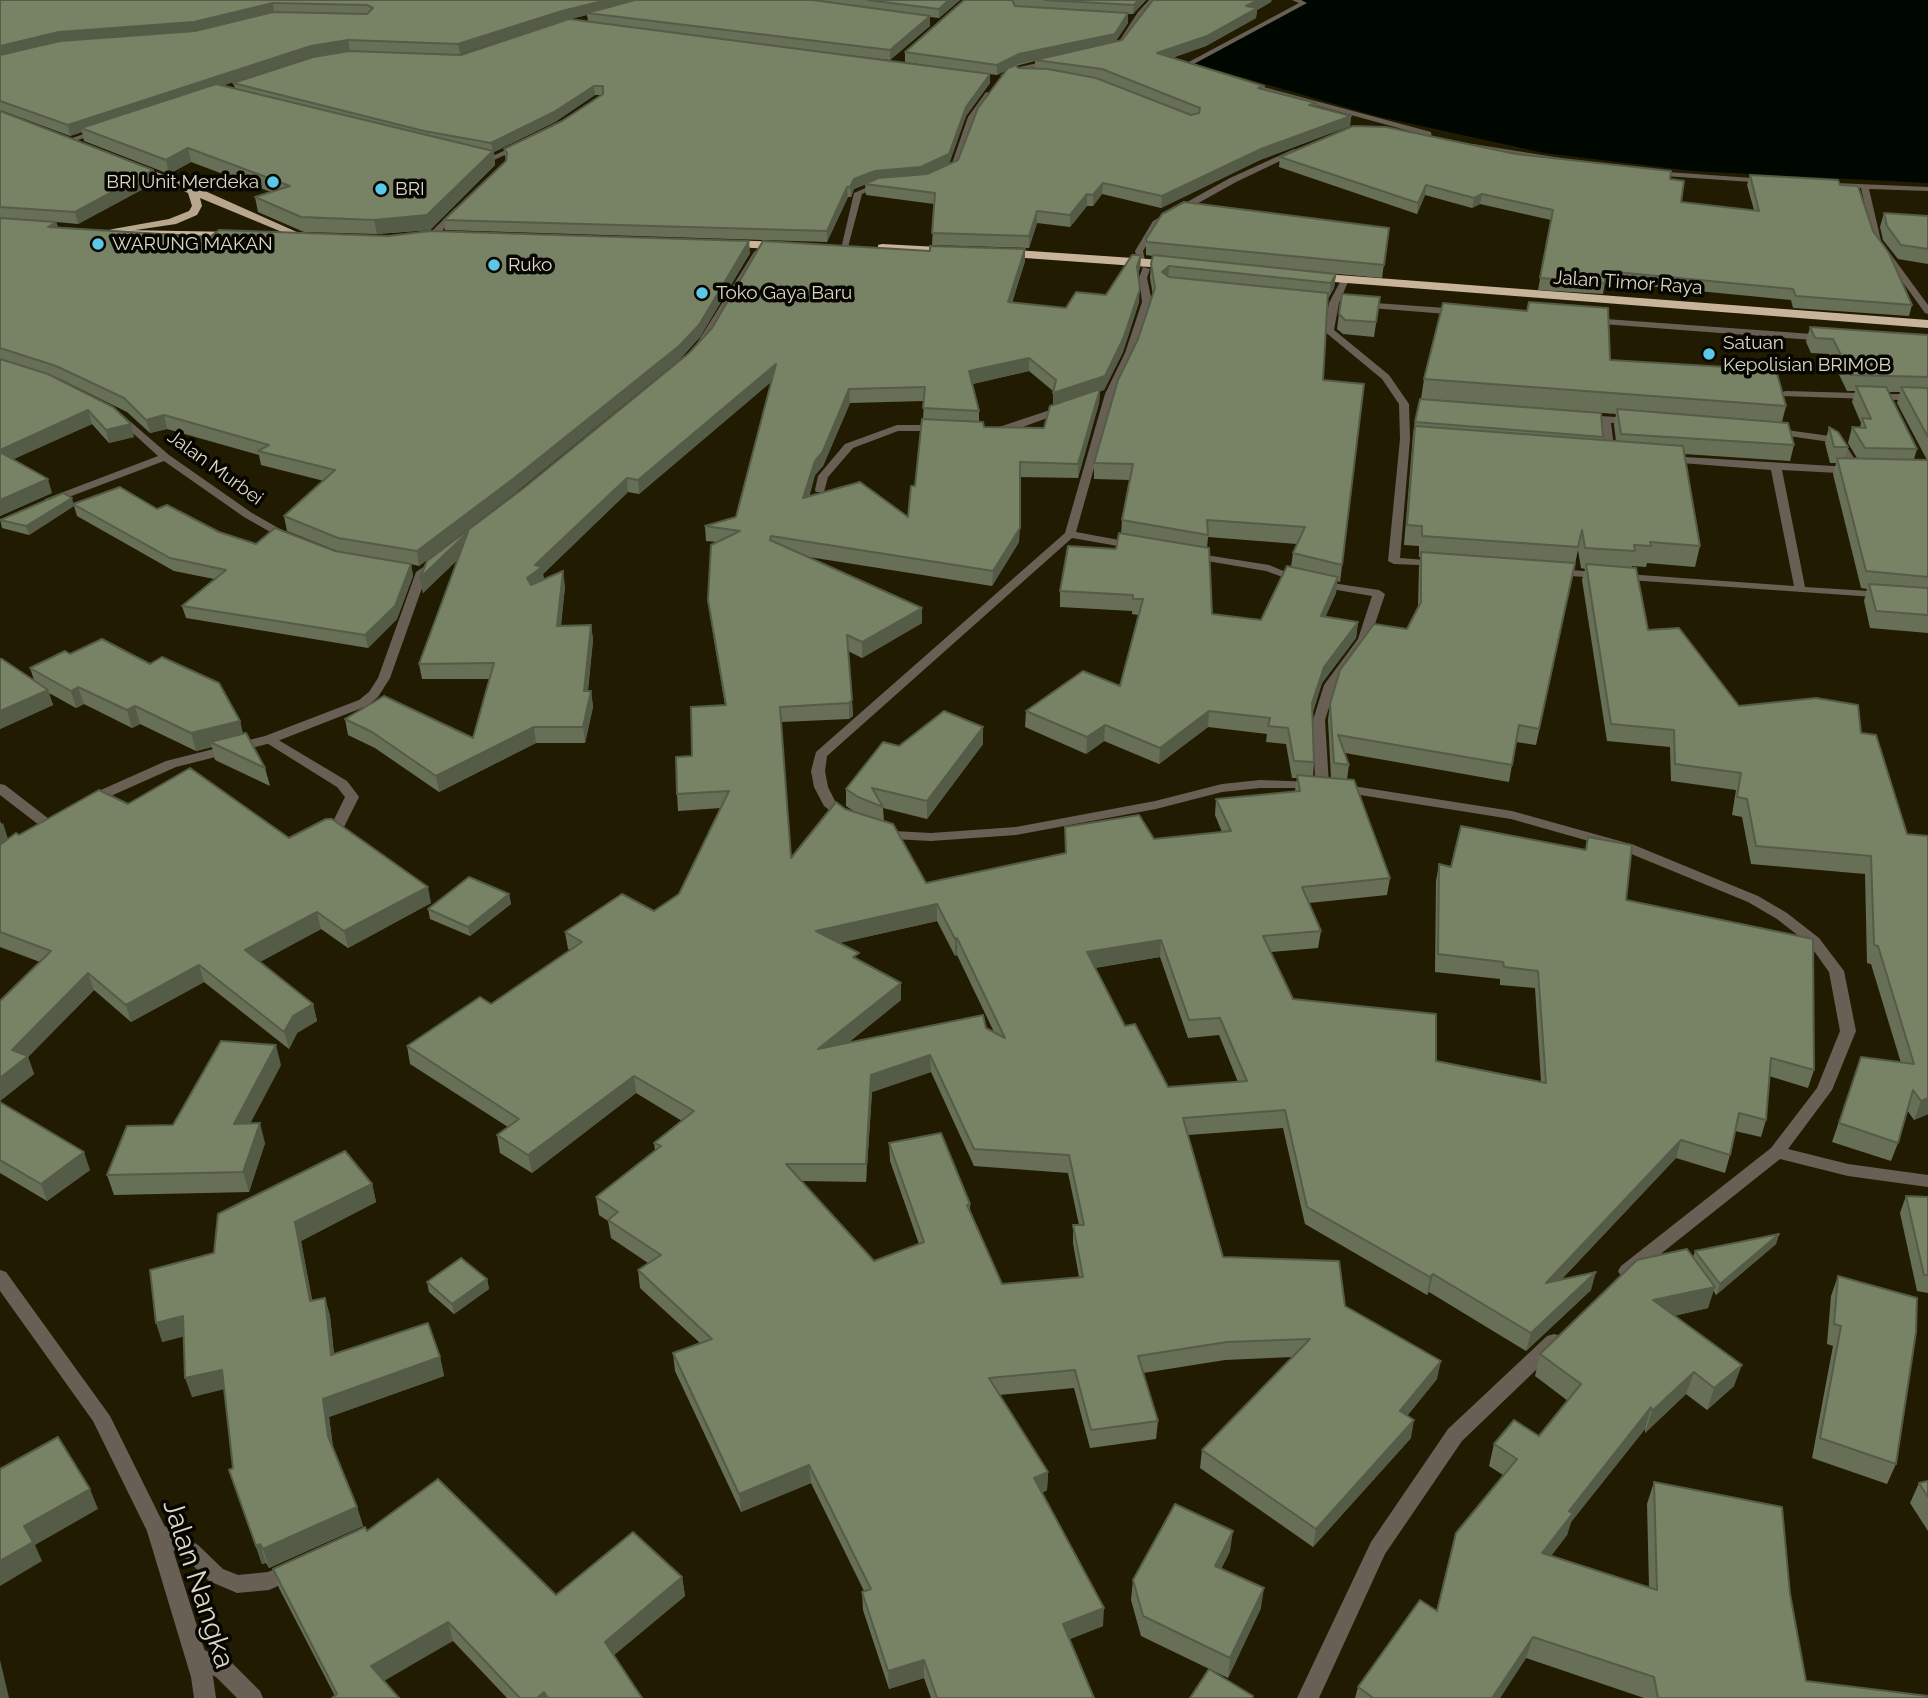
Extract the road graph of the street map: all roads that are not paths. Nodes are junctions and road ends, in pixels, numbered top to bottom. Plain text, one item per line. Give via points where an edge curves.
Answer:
1 (1153, 0) edge
2 (1295, 0) edge
3 (1105, 52) edge
4 (1057, 61) edge
5 (1210, 74) edge
6 (1037, 75) edge
7 (1236, 81) edge
8 (993, 89) edge
9 (107, 128) edge
10 (1374, 131) edge
11 (57, 137) edge
12 (1428, 139) junction
13 (68, 141) junction
14 (1440, 141) edge
15 (527, 143) edge
16 (1465, 145) edge
17 (80, 146) edge
18 (1309, 146) edge
19 (471, 154) edge
20 (494, 158) junction
21 (118, 160) edge
22 (1579, 162) edge
23 (502, 167) edge
24 (1639, 171) edge
25 (936, 176) edge
26 (1780, 182) edge
27 (886, 183) edge
28 (1830, 185) edge
29 (1864, 187) junction
30 (192, 189) junction
31 (1928, 189) edge
32 (466, 203) edge
33 (107, 232) joint
34 (309, 237) joint
35 (431, 239) edge
36 (851, 251) joint
37 (758, 252) junction
38 (1143, 265) junction
39 (1186, 269) edge
40 (1294, 275) edge
41 (1326, 281) junction
42 (1344, 282) junction
43 (1305, 283) edge
44 (1320, 302) edge
45 (1334, 303) junction
46 (1928, 311) edge
47 (1472, 313) edge
48 (1583, 321) edge
49 (1927, 326) edge
50 (1831, 338) edge
51 (692, 355) edge
52 (1786, 394) edge
53 (1887, 396) junction
54 (1928, 398) edge
55 (1080, 404) edge
56 (1404, 404) junction
57 (100, 405) edge
58 (1418, 405) edge
59 (1891, 410) edge
60 (1566, 416) edge
61 (1606, 420) junction
62 (1647, 422) edge
63 (957, 429) edge
64 (1754, 430) edge
65 (979, 431) edge
66 (1405, 439) junction
67 (1418, 440) edge
68 (1596, 453) edge
69 (1610, 454) junction
70 (1623, 455) edge
71 (165, 457) junction
72 (1651, 457) edge
73 (1776, 467) junction
74 (1857, 471) junction
75 (1870, 471) edge
76 (820, 490) edge
77 (40, 504) edge
78 (1070, 534) junction
79 (303, 544) edge
80 (1145, 547) edge
81 (1183, 554) edge
82 (444, 555) edge
83 (1450, 565) edge
84 (1546, 571) edge
85 (1800, 589) junction
86 (1902, 597) edge
87 (270, 739) junction
88 (1321, 785) junction
89 (0, 788) edge
90 (78, 806) edge
91 (44, 823) edge
92 (336, 830) edge
93 (1777, 1152) junction
94 (1928, 1181) edge
95 (0, 1277) edge
96 (1612, 1284) edge
97 (1563, 1332) edge
98 (157, 1531) junction
99 (317, 1559) edge
100 (196, 1656) junction
101 (205, 1698) edge
102 (252, 1698) edge
103 (1308, 1698) edge

1 - 3 street via 1119,47
2 - 5 street via 1304,4 1188,68
4 - 6 street via 1002,77
7 - 12 street via 1428,134
8 - 25 street via 972,117 954,167
9 - 13 street
10 - 12 street
11 - 13 main road
12 - 14 street
13 - 17 main road
15 - 20 street
16 - 22 street
18 - 38 street via 1233,180 1156,223 1139,251
19 - 20 street
20 - 23 street
21 - 30 main road
24 - 26 street
27 - 36 street via 858,193
28 - 29 street
29 - 31 street
29 - 46 street via 1877,242
30 - 33 main road via 197,206 193,213 172,222
30 - 34 main road
32 - 35 street
33 - 34 highway
36 - 38 highway
37 - 37 highway via 715,248 798,250
37 - 51 street via 706,340
38 - 39 highway
38 - 78 street via 1147,302 1130,353 1105,396
40 - 41 highway, Jalan Timor Raya
41 - 42 highway, Jalan Timor Raya
41 - 43 highway, Jalan Timor Raya
42 - 45 street
42 - 49 highway, Jalan Timor Raya
44 - 45 street
45 - 47 street
45 - 56 street via 1329,331 1386,377
48 - 50 street
52 - 53 street
53 - 54 street
53 - 59 street
55 - 65 street via 1016,426
56 - 58 street
56 - 66 street
57 - 71 street, Jalan Murbei via 122,416
60 - 61 street
61 - 62 street
61 - 69 street
63 - 76 street via 897,429 866,438 840,456 823,476
64 - 74 street via 1825,436 1840,444
66 - 67 street
66 - 83 street via 1394,561
68 - 69 street
69 - 70 street
71 - 77 street
71 - 79 street, Jalan Murbei via 248,515
72 - 73 street
73 - 74 street
73 - 85 street
74 - 75 street
78 - 80 street
78 - 88 street via 821,755 818,771 828,803 852,820 893,835 931,837 1016,831 1222,788
81 - 88 street via 1379,594 1364,639 1330,685 1319,720
82 - 87 street via 416,572 384,678 374,694 353,708
84 - 85 street
85 - 86 street
87 - 90 street via 172,765
87 - 92 street via 342,784 352,797
88 - 93 street via 1512,816 1629,848 1754,899 1814,941 1836,971 1848,1031 1824,1090
89 - 91 street
93 - 94 street via 1848,1170
93 - 96 street
95 - 98 street, Jalan Nangka via 100,1416
97 - 103 street via 1455,1435 1378,1548
98 - 99 street via 237,1584 270,1581
98 - 100 street, Jalan Nangka
100 - 101 street, Jalan Nangka
100 - 102 street via 224,1670

